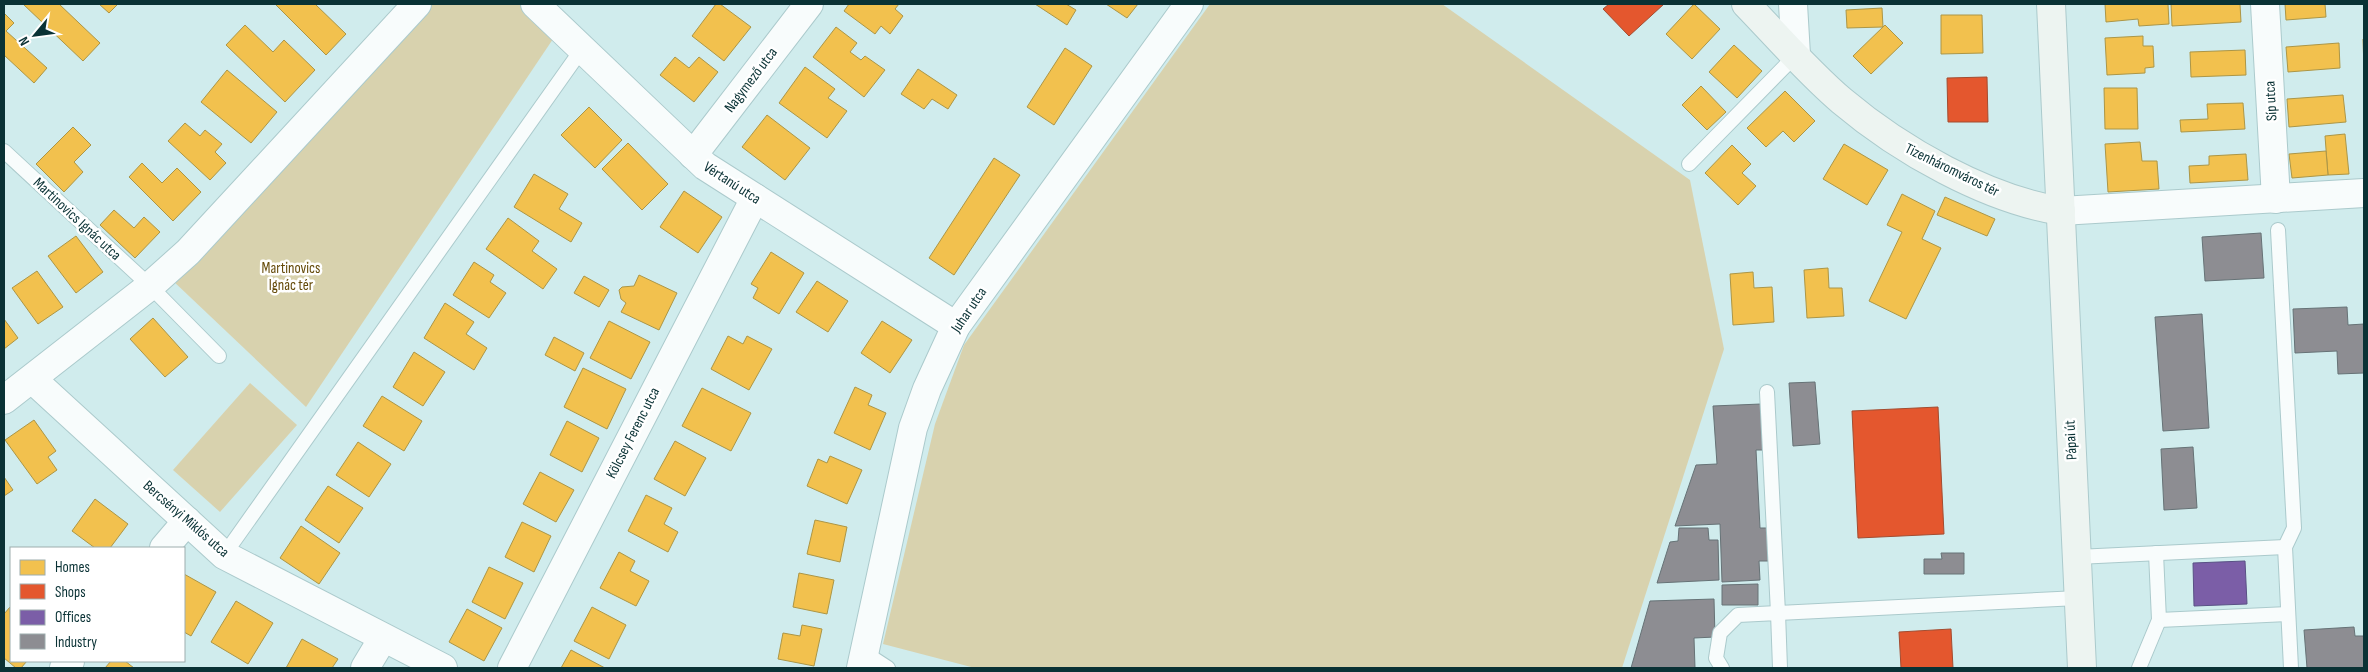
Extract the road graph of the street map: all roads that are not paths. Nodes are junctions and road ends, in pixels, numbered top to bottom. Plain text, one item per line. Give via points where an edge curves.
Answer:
1 (417, 4) edge
2 (535, 4) edge
3 (809, 4) edge
4 (1189, 4) edge
5 (1746, 4) edge
6 (1793, 4) edge
7 (2051, 4) edge
8 (2265, 4) edge
9 (582, 49) junction
10 (1796, 55) junction
11 (4, 151) edge
12 (693, 156) junction
13 (1690, 164) dead end
14 (2364, 193) edge
15 (755, 198) junction
16 (2276, 199) junction
17 (2061, 211) junction
18 (2278, 230) dead end
19 (150, 286) junction
20 (956, 326) junction
21 (219, 356) dead end
22 (32, 379) junction
23 (1767, 392) dead end
24 (4, 400) edge
25 (187, 521) junction
26 (165, 547) edge
27 (2284, 547) junction
28 (2156, 553) junction
29 (224, 555) junction
30 (2077, 557) junction
31 (2078, 598) junction
32 (1778, 613) junction
33 (2288, 614) junction
34 (2159, 620) junction
35 (383, 638) junction
36 (863, 661) edge
37 (365, 668) edge
38 (443, 668) edge
39 (512, 668) edge
40 (888, 668) edge
41 (1722, 668) edge
42 (1780, 668) edge
43 (2082, 668) edge
44 (2139, 668) edge
45 (2291, 668) edge

1 - 19 street via 188,252
2 - 9 street, Vértanú utca
3 - 12 street, Nagymező utca
4 - 20 street, Juhar utca
5 - 10 main road, Tizenháromváros tér
6 - 10 street
7 - 17 main road, Pápai út
8 - 16 street, Síp utca
9 - 12 street, Vértanú utca
9 - 29 lane
10 - 13 lane
10 - 17 main road, Tizenháromváros tér via 1841,100 1884,134 1930,162 2016,200
11 - 19 lane, Martinovics Ignác utca
12 - 15 street, Vértanú utca
14 - 16 street
15 - 20 street, Vértanú utca
15 - 39 street, Kölcsey Ferenc utca
16 - 17 street
17 - 30 main road, Pápai út
18 - 27 lane via 2294,528
19 - 21 lane, Martinovics Ignác utca
19 - 22 street
20 - 36 street, Juhar utca via 913,428
22 - 24 street
22 - 25 street, Bercsényi Miklós utca
23 - 32 lane
25 - 26 street
25 - 29 street, Bercsényi Miklós utca
27 - 28 lane
27 - 33 lane
28 - 30 lane
28 - 34 lane
29 - 35 street, Bercsényi Miklós utca
30 - 31 main road, Pápai út
31 - 32 lane
31 - 43 main road, Pápai út
32 - 41 lane via 1738,615 1720,633 1716,658
32 - 42 lane
33 - 34 lane
33 - 45 lane
34 - 44 lane
35 - 37 street
35 - 38 street, Bercsényi Miklós utca
36 - 40 lane

